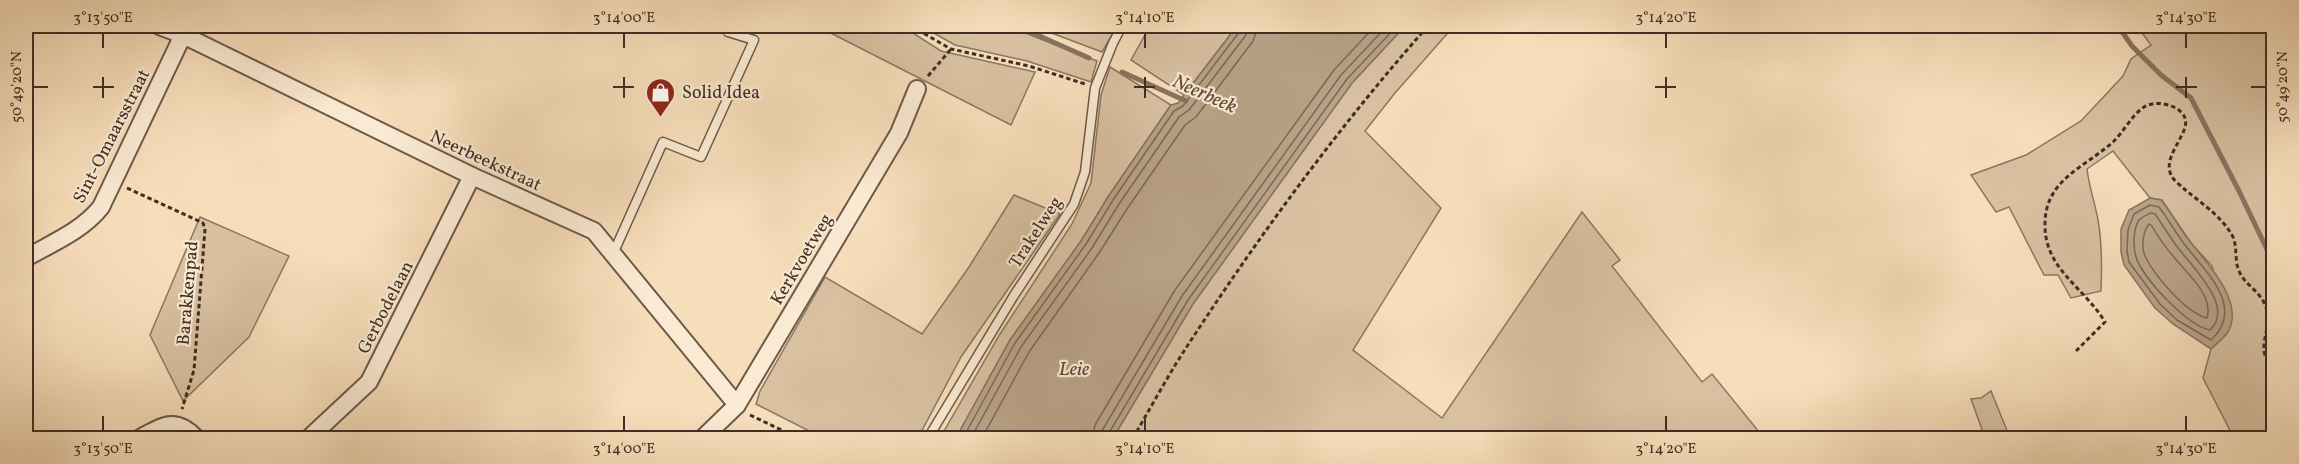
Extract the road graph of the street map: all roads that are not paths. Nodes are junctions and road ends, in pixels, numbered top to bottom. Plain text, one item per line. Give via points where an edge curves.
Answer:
1 (159, 26) edge
2 (1122, 26) edge
3 (728, 32) dead end
4 (183, 34) junction
5 (917, 89) road end
6 (472, 176) junction
7 (613, 255) junction
8 (26, 258) edge
9 (737, 405) junction
10 (140, 438) edge
11 (196, 438) edge
12 (309, 438) edge
13 (703, 438) edge
14 (928, 438) edge

1 - 4 street, Neerbeekstraat
2 - 14 lane, Trakelweg via 1095,87 1085,172 1074,204
3 - 7 lane via 754,40 701,157 663,142
4 - 6 street, Neerbeekstraat
4 - 8 street, Sint-Omaarsstraat via 100,207 90,220
5 - 9 street, Kerkvoetweg via 899,133
6 - 7 street, Neerbeekstraat via 594,231
6 - 12 street, Gerbodelaan via 369,382
7 - 9 street, Neerbeekstraat
9 - 13 street, Kerkvoetweg
10 - 11 street via 174,424

